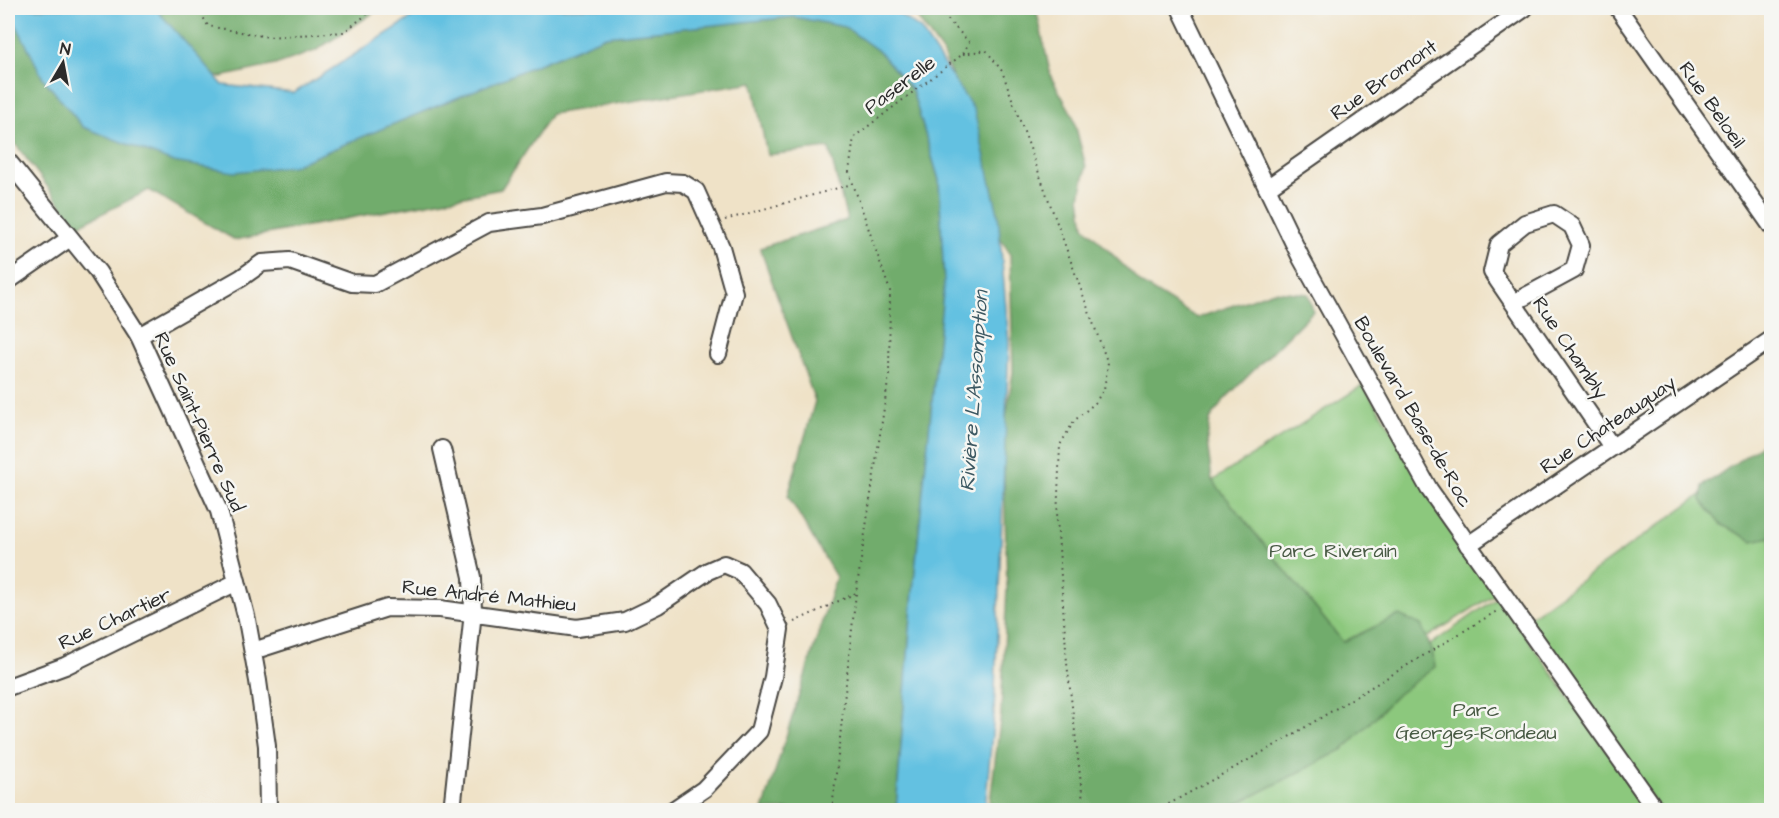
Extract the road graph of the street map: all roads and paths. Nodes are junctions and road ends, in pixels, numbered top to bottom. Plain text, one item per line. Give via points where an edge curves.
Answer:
1 (198, 8) edge
2 (375, 8) edge
3 (937, 8) edge
4 (1180, 8) edge
5 (1525, 8) edge
6 (1618, 8) edge
7 (963, 54) junction
8 (8, 161) edge
9 (852, 184) junction
10 (1267, 188) junction
11 (711, 224) junction
12 (1772, 227) edge
13 (70, 238) junction
14 (8, 281) edge
15 (1513, 303) junction
16 (139, 336) junction
17 (1772, 339) edge
18 (718, 354) dead end
19 (1612, 447) junction
20 (442, 449) dead end
21 (1468, 545) junction
22 (237, 582) junction
23 (856, 593) junction
24 (1509, 603) junction
25 (473, 612) junction
26 (780, 629) junction
27 (253, 651) junction
28 (8, 687) edge
29 (268, 810) edge
30 (452, 810) edge
31 (673, 810) edge
32 (832, 810) edge
33 (1084, 810) edge
34 (1158, 810) edge
35 (1656, 810) edge

1 - 2 path via 208,26 268,37 344,32
3 - 7 path via 969,42
4 - 10 street, Boulevard Base-de-Roc
5 - 10 street, Rue Bromont
6 - 12 street, Rue Beloeil
7 - 9 path, Paserelle via 854,137 849,172
7 - 33 path via 986,50 1002,71 1108,364 1104,389 1095,404 1074,421 1060,445 1057,519 1065,640
8 - 13 street, Rue Saint-Pierre Sud
9 - 11 path
9 - 23 path via 890,291 889,375
10 - 21 street, Boulevard Base-de-Roc via 1301,258 1429,489
11 - 16 street via 696,191 683,183 666,182 542,216 489,223 375,284 352,283 290,261 262,262
11 - 18 street via 734,293
13 - 14 street
13 - 16 street, Rue Saint-Pierre Sud via 98,272
15 - 15 street, Rue Chambly via 1492,272 1499,244 1525,223 1554,214 1572,226 1581,245 1574,270
15 - 19 street, Rue Chambly
16 - 22 street, Rue Saint-Pierre Sud via 219,510
17 - 19 street, Rue Chateauguay
19 - 21 street, Rue Chateauguay
20 - 25 street via 472,577
21 - 24 street, Boulevard Base-de-Roc
22 - 27 street, Rue Saint-Pierre Sud
22 - 28 street, Rue Chartier via 75,662
23 - 26 path
23 - 32 path
24 - 34 path
24 - 35 street, Boulevard Base-de-Roc
25 - 26 street, Rue André Mathieu via 577,628 624,621 724,564 740,571 768,604
25 - 27 street, Rue André Mathieu via 387,608
25 - 30 street
26 - 31 street via 759,731 704,789
27 - 29 street, Rue Saint-Pierre Sud via 267,746

